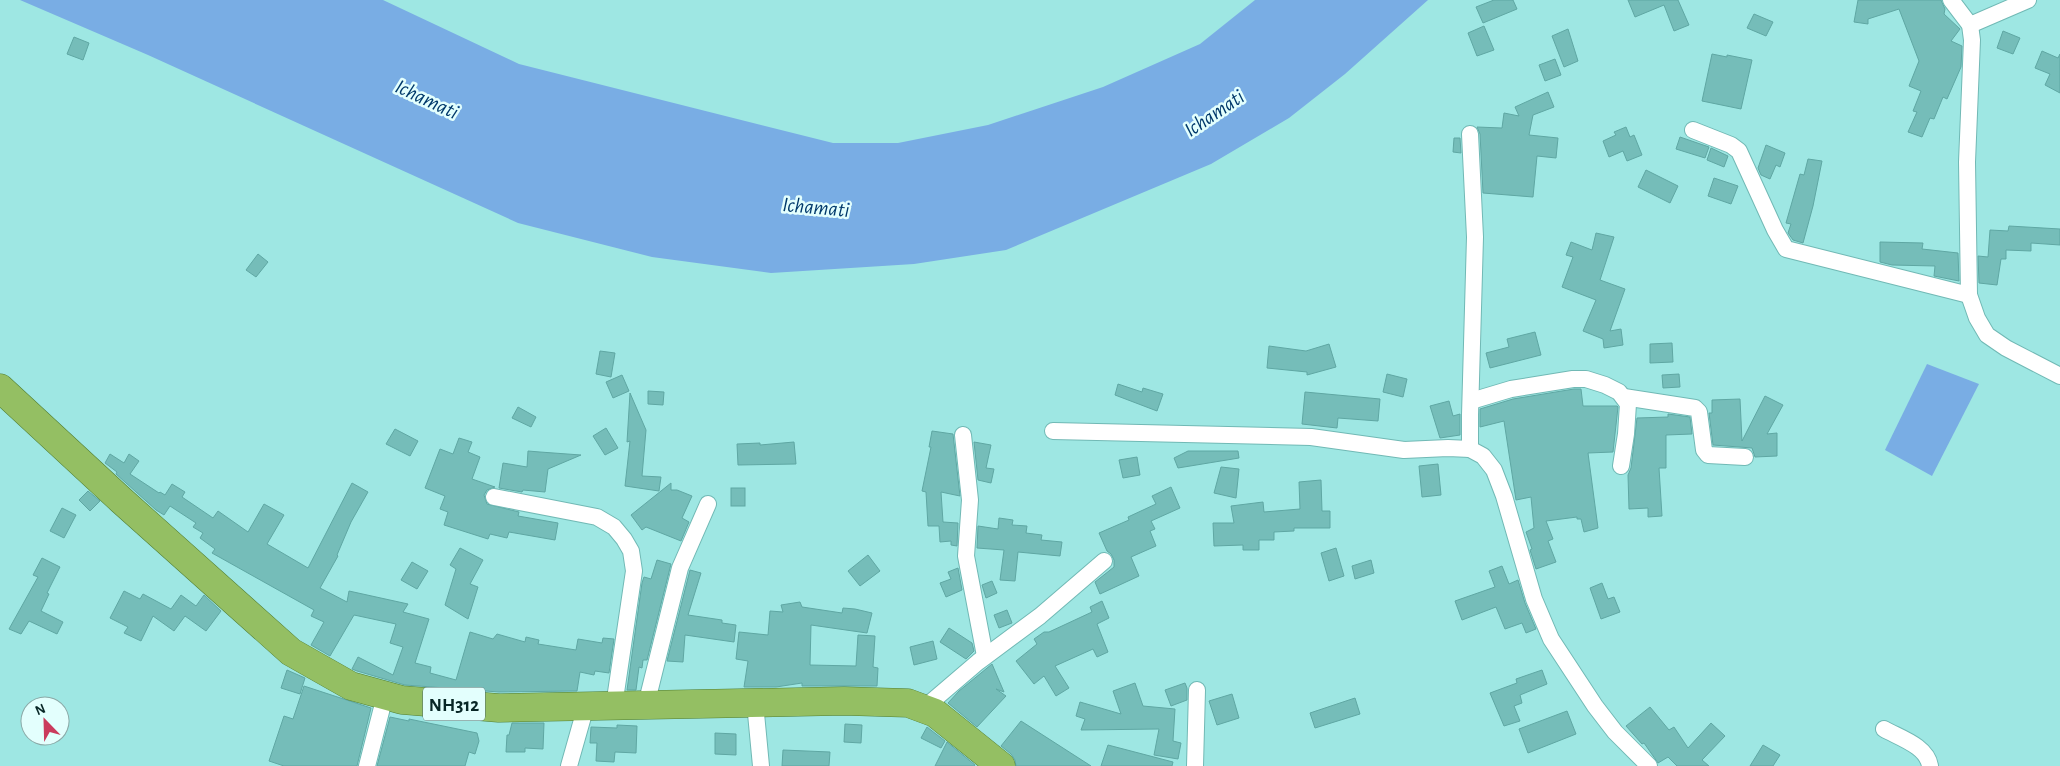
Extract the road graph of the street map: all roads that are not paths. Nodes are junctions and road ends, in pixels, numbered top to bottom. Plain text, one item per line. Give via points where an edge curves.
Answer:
1 (1951, 0) edge
2 (2028, 0) edge
3 (1970, 25) junction
4 (1693, 130) dead end
5 (1470, 134) dead end
6 (1969, 295) junction
7 (2060, 376) edge
8 (0, 388) edge
9 (1624, 397) junction
10 (1471, 401) junction
11 (1053, 431) dead end
12 (963, 435) dead end
13 (1470, 449) junction
14 (1744, 457) dead end
15 (1621, 466) dead end
16 (494, 497) dead end
17 (708, 504) dead end
18 (1104, 561) dead end
19 (985, 656) junction
20 (1197, 690) dead end
21 (385, 696) junction
22 (755, 703) junction
23 (646, 705) junction
24 (586, 706) junction
25 (614, 706) junction
26 (923, 709) junction
27 (1884, 729) dead end
28 (367, 766) edge
29 (569, 766) edge
30 (761, 766) edge
31 (1001, 766) edge
32 (1196, 766) edge
33 (1649, 766) edge
34 (1930, 766) edge

1 - 3 street
2 - 3 street
3 - 6 street
4 - 6 street via 1731,145 1739,152 1786,249
5 - 10 street via 1475,237
6 - 7 street via 1977,318 1988,335
8 - 21 highway, NH312 via 291,652 351,686
9 - 10 street via 1605,385 1573,379 1511,389
9 - 14 street via 1695,408 1699,412 1704,450 1708,455
9 - 15 street via 1628,411
10 - 13 street
11 - 13 street via 1311,437 1385,448
12 - 19 street via 970,500 966,556
13 - 33 street via 1483,456 1494,470 1534,598 1550,638 1610,725
16 - 25 street via 597,517 614,527 631,551 634,571
17 - 23 street via 680,568
18 - 19 street via 1040,616
19 - 26 street
20 - 32 street
21 - 24 highway, NH312 via 499,708
21 - 28 street
22 - 23 highway, NH312
22 - 26 highway, NH312 via 883,702 908,703
22 - 30 street
23 - 25 highway, NH312
24 - 25 highway, NH312
24 - 29 street
26 - 31 highway, NH312 via 935,712
27 - 34 street via 1921,750

